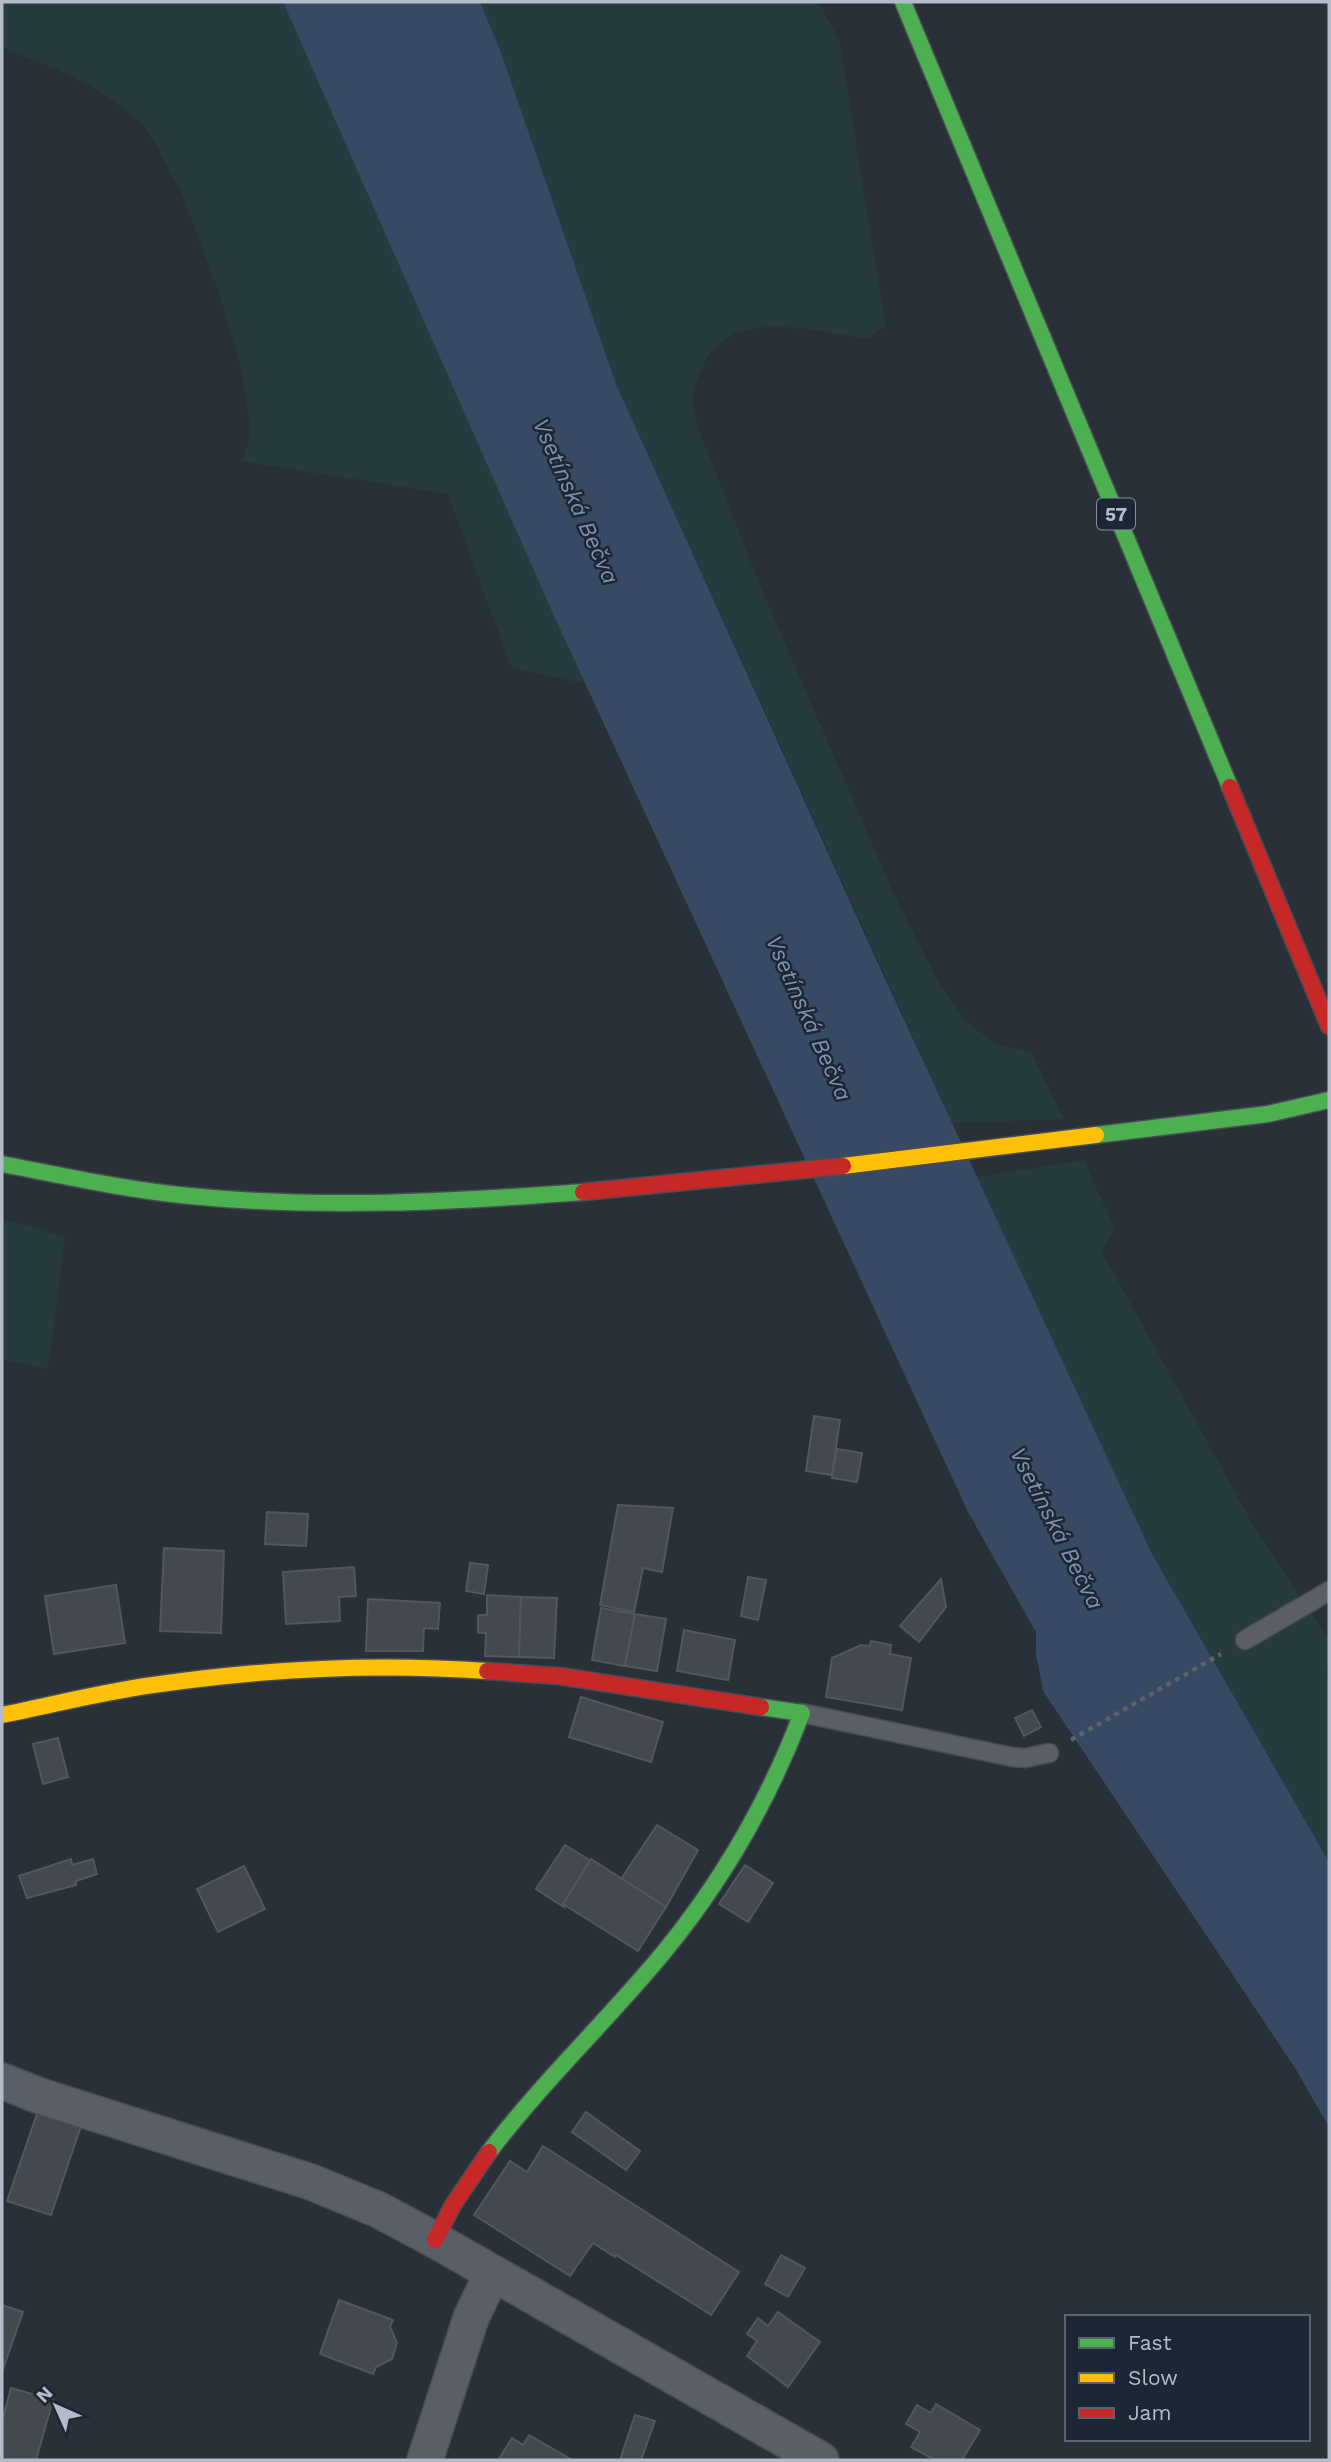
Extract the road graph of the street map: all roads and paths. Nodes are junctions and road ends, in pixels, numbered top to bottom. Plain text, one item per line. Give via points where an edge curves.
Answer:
1 (903, 2) edge
2 (1329, 1026) edge
3 (1329, 1100) edge
4 (2, 1164) edge
5 (1329, 1591) edge
6 (1245, 1640) joint
7 (802, 1713) junction
8 (2, 1716) edge
9 (1049, 1753) joint
10 (2, 2081) edge
11 (435, 2239) junction
12 (492, 2274) junction
13 (425, 2460) edge
14 (821, 2460) edge

1 - 2 street, 57
3 - 4 street via 1268,1114 686,1184 442,1201 214,1198
5 - 6 lane
6 - 9 path
7 - 8 street via 559,1676 458,1669 329,1669 253,1672 150,1685
7 - 9 lane via 1012,1757
7 - 11 street via 770,1789 701,1902 642,1979 507,2131 456,2198
10 - 11 street via 312,2182
11 - 12 street
12 - 13 street via 471,2318
12 - 14 street

